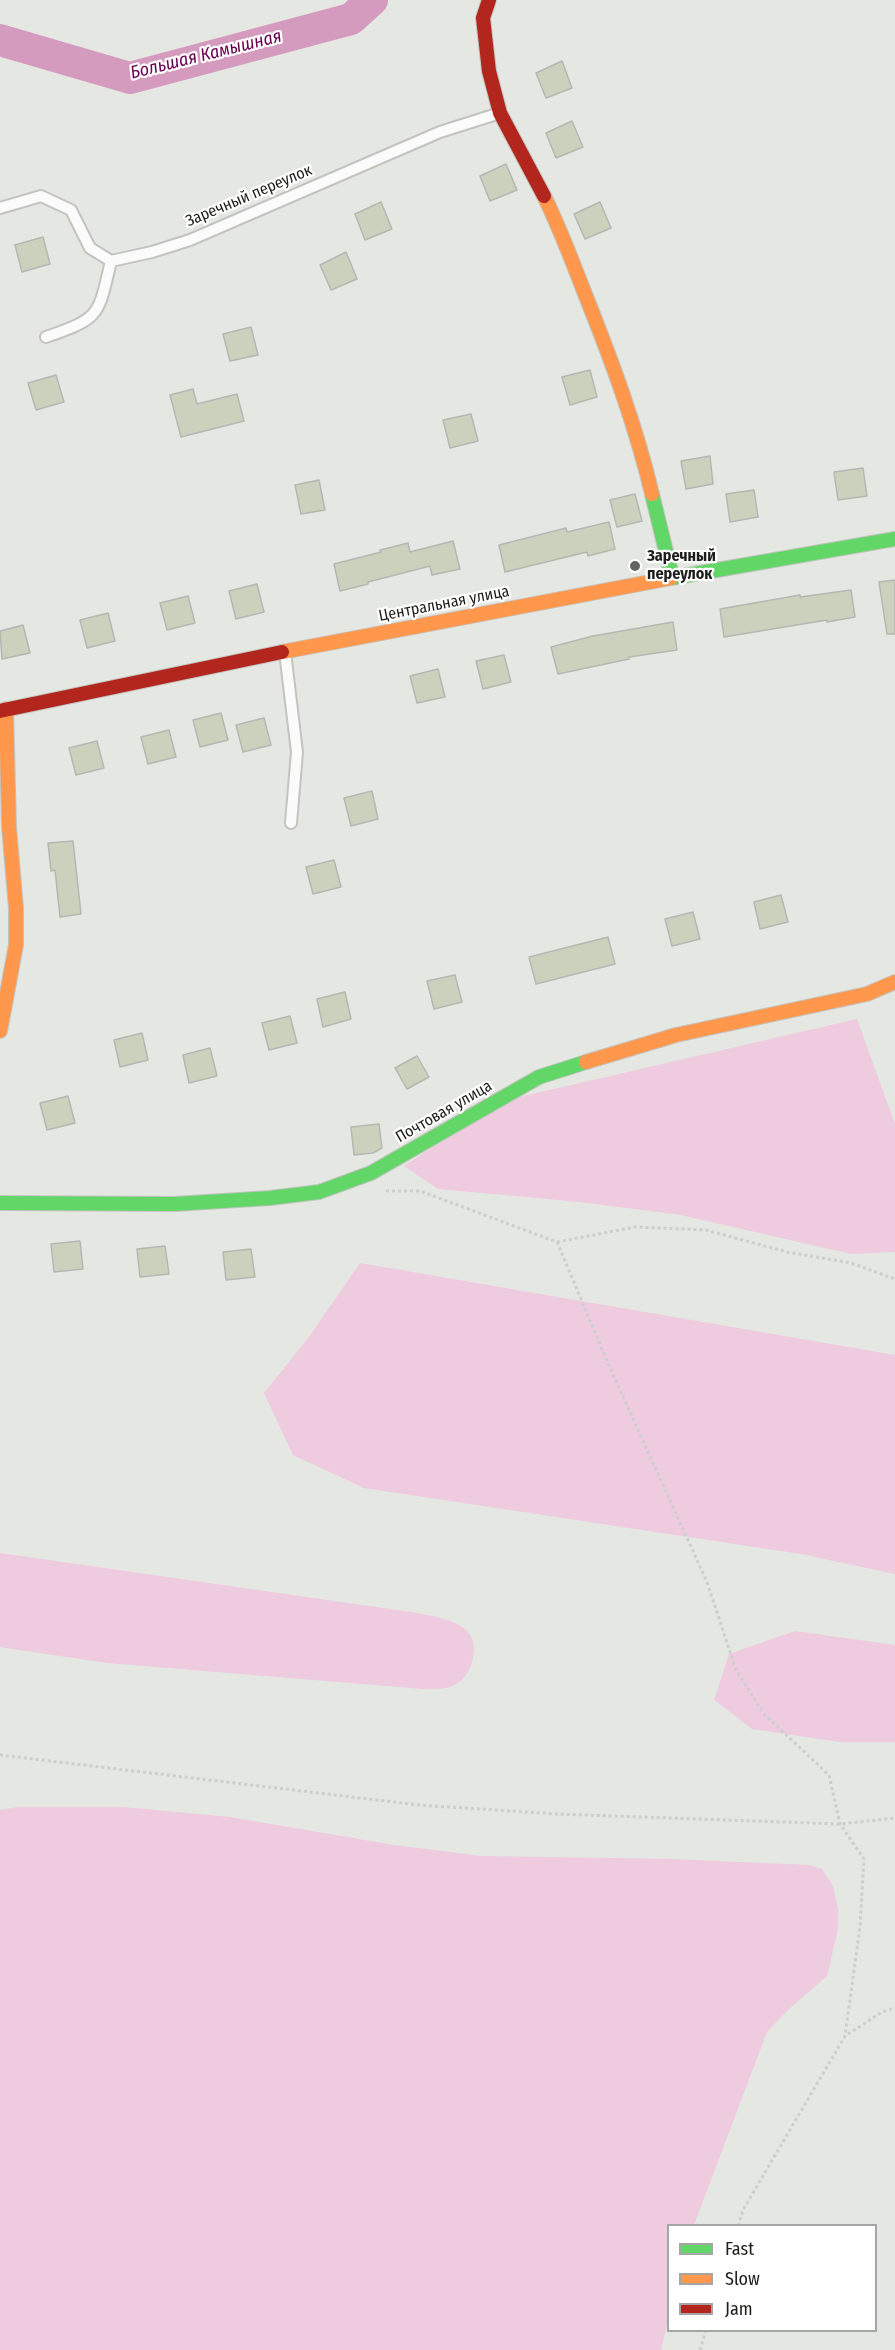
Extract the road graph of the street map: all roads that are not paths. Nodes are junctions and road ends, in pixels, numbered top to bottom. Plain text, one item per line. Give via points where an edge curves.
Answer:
1 (489, 0) edge
2 (500, 113) junction
3 (0, 208) edge
4 (111, 261) junction
5 (46, 337) dead end
6 (895, 538) edge
7 (672, 576) junction
8 (285, 652) junction
9 (3, 710) edge
10 (291, 823) dead end
11 (895, 982) edge
12 (0, 1031) edge
13 (0, 1203) edge

1 - 2 street via 483,18 485,39
2 - 4 lane, Заречный переулок via 440,132 190,240
2 - 7 street via 555,218 599,328 643,456
3 - 4 lane via 41,196 71,210 90,248
4 - 5 lane via 98,310 80,325
6 - 7 street, Центральная улица
7 - 8 street, Центральная улица
8 - 9 street, Центральная улица
8 - 10 lane via 297,752
9 - 12 street via 15,945
11 - 13 street, Почтовая улица via 867,994 676,1035 539,1077 371,1173 320,1192 175,1204

